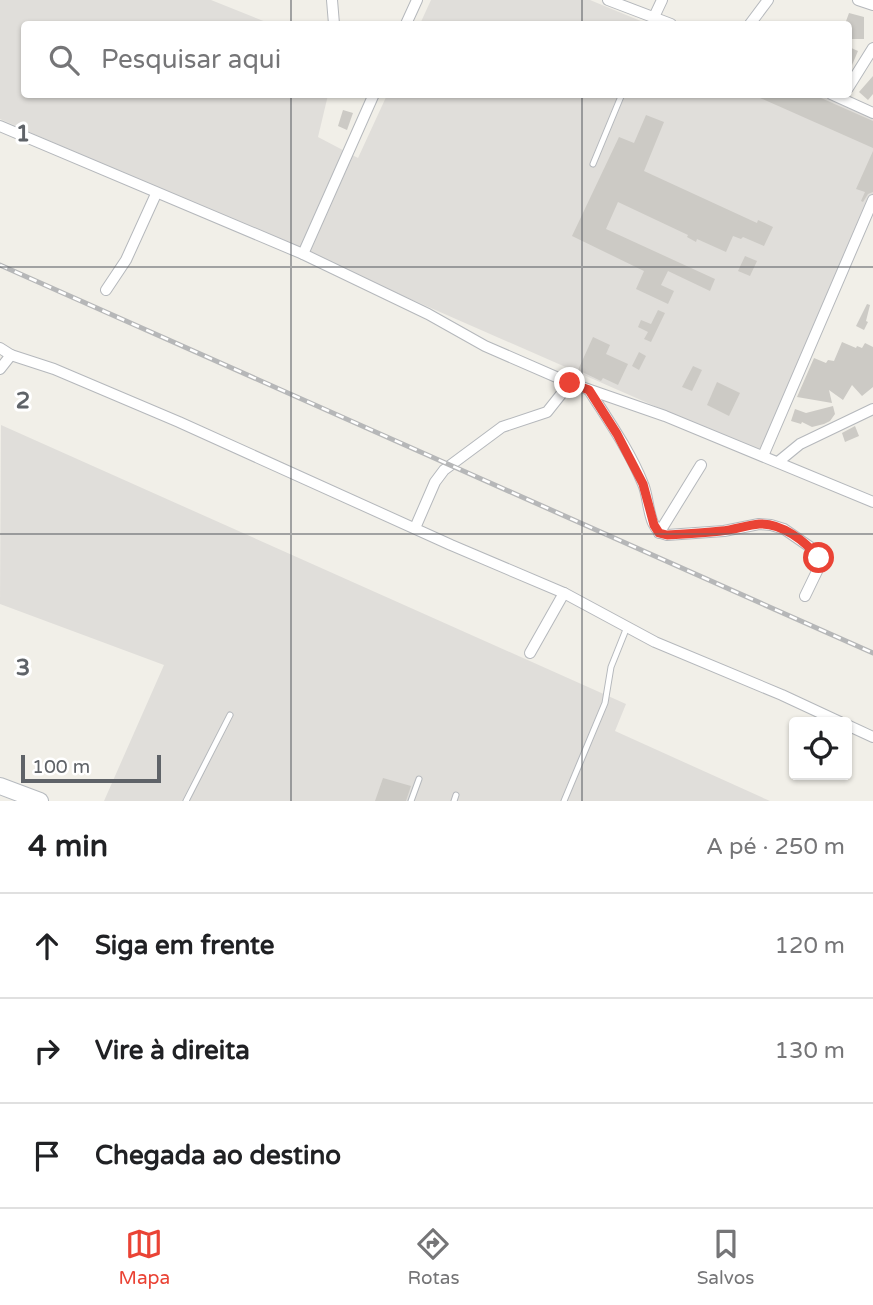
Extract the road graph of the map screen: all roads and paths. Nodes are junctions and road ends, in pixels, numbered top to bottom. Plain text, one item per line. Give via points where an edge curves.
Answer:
1 (332, 0) edge
2 (417, 0) edge
3 (608, 0) edge
4 (662, 0) edge
5 (768, 0) edge
6 (858, 0) edge
7 (873, 5) edge
8 (334, 21) edge
9 (407, 21) edge
10 (652, 21) edge
11 (752, 21) edge
12 (873, 48) edge
13 (852, 83) edge
14 (372, 98) edge
15 (620, 98) edge
16 (843, 98) edge
17 (873, 113) edge
18 (0, 127) edge
19 (593, 164) dead end
20 (156, 194) junction
21 (873, 200) edge
22 (303, 254) junction
23 (106, 290) dead end
24 (0, 348) edge
25 (11, 355) junction
26 (0, 369) edge
27 (570, 383) junction
28 (589, 390) junction
29 (871, 412) edge
30 (763, 456) junction
31 (778, 462) junction
32 (701, 465) dead end
33 (873, 502) edge
34 (415, 528) junction
35 (659, 533) junction
36 (564, 593) junction
37 (805, 596) dead end
38 (627, 627) junction
39 (530, 653) dead end
40 (230, 715) dead end
41 (829, 717) edge
42 (852, 727) edge
43 (873, 737) edge
44 (419, 779) dead end
45 (0, 786) edge
46 (40, 801) edge
47 (186, 801) edge
48 (411, 801) edge
49 (565, 801) edge

1 - 8 street
2 - 9 street
3 - 10 street
4 - 10 street
5 - 11 street
6 - 7 street
12 - 13 street
14 - 22 street
15 - 19 lane
16 - 17 street
18 - 20 street
20 - 22 street
20 - 23 street via 126,260
21 - 30 street
22 - 27 street via 485,346
24 - 25 street
25 - 26 street
25 - 34 street via 179,422
27 - 28 street
27 - 34 street via 547,412 502,427 451,464 435,482
28 - 30 street
28 - 35 street via 643,484
29 - 31 street via 800,444
30 - 31 street
31 - 33 street
32 - 35 street
34 - 36 street
35 - 37 street via 724,531 759,524 784,529 813,550 821,563
36 - 38 street
36 - 39 street
38 - 41 street
38 - 49 lane via 611,667 606,703
40 - 47 lane
42 - 43 street
44 - 48 lane
45 - 46 main road

